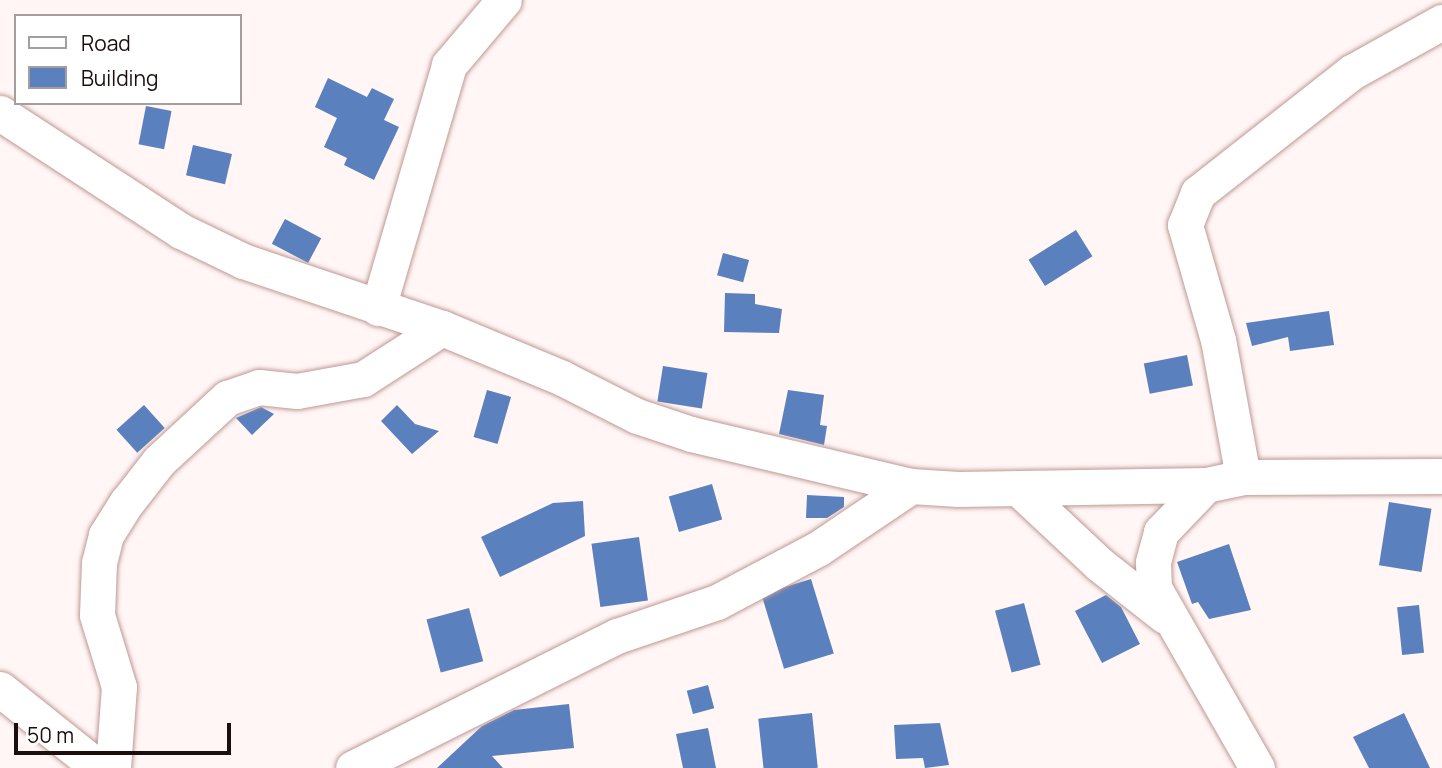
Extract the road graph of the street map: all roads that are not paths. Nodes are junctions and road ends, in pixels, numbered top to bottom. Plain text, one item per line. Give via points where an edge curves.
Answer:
1 (504, 0) edge
2 (1442, 22) edge
3 (0, 113) edge
4 (378, 308) junction
5 (442, 328) junction
6 (1442, 476) edge
7 (1243, 477) junction
8 (1206, 485) junction
9 (911, 486) junction
10 (1020, 490) junction
11 (1167, 618) junction
12 (0, 689) edge
13 (99, 768) edge
14 (113, 768) edge
15 (353, 768) edge
16 (1257, 768) edge

1 - 4 street via 449,65
2 - 7 street via 1352,72 1198,192 1185,225 1218,340
3 - 4 street via 181,232 243,261
4 - 5 street
5 - 9 street via 562,377 637,416 691,434
5 - 14 street via 363,379 297,391 259,387 227,398 168,451 127,502 106,534 99,563 97,615 120,687
6 - 7 street
7 - 8 street
8 - 10 street
8 - 11 street via 1161,532 1153,562 1154,588
9 - 10 street
9 - 15 street via 819,548 717,602 617,636
10 - 11 street via 1099,564
11 - 16 street
12 - 13 street

